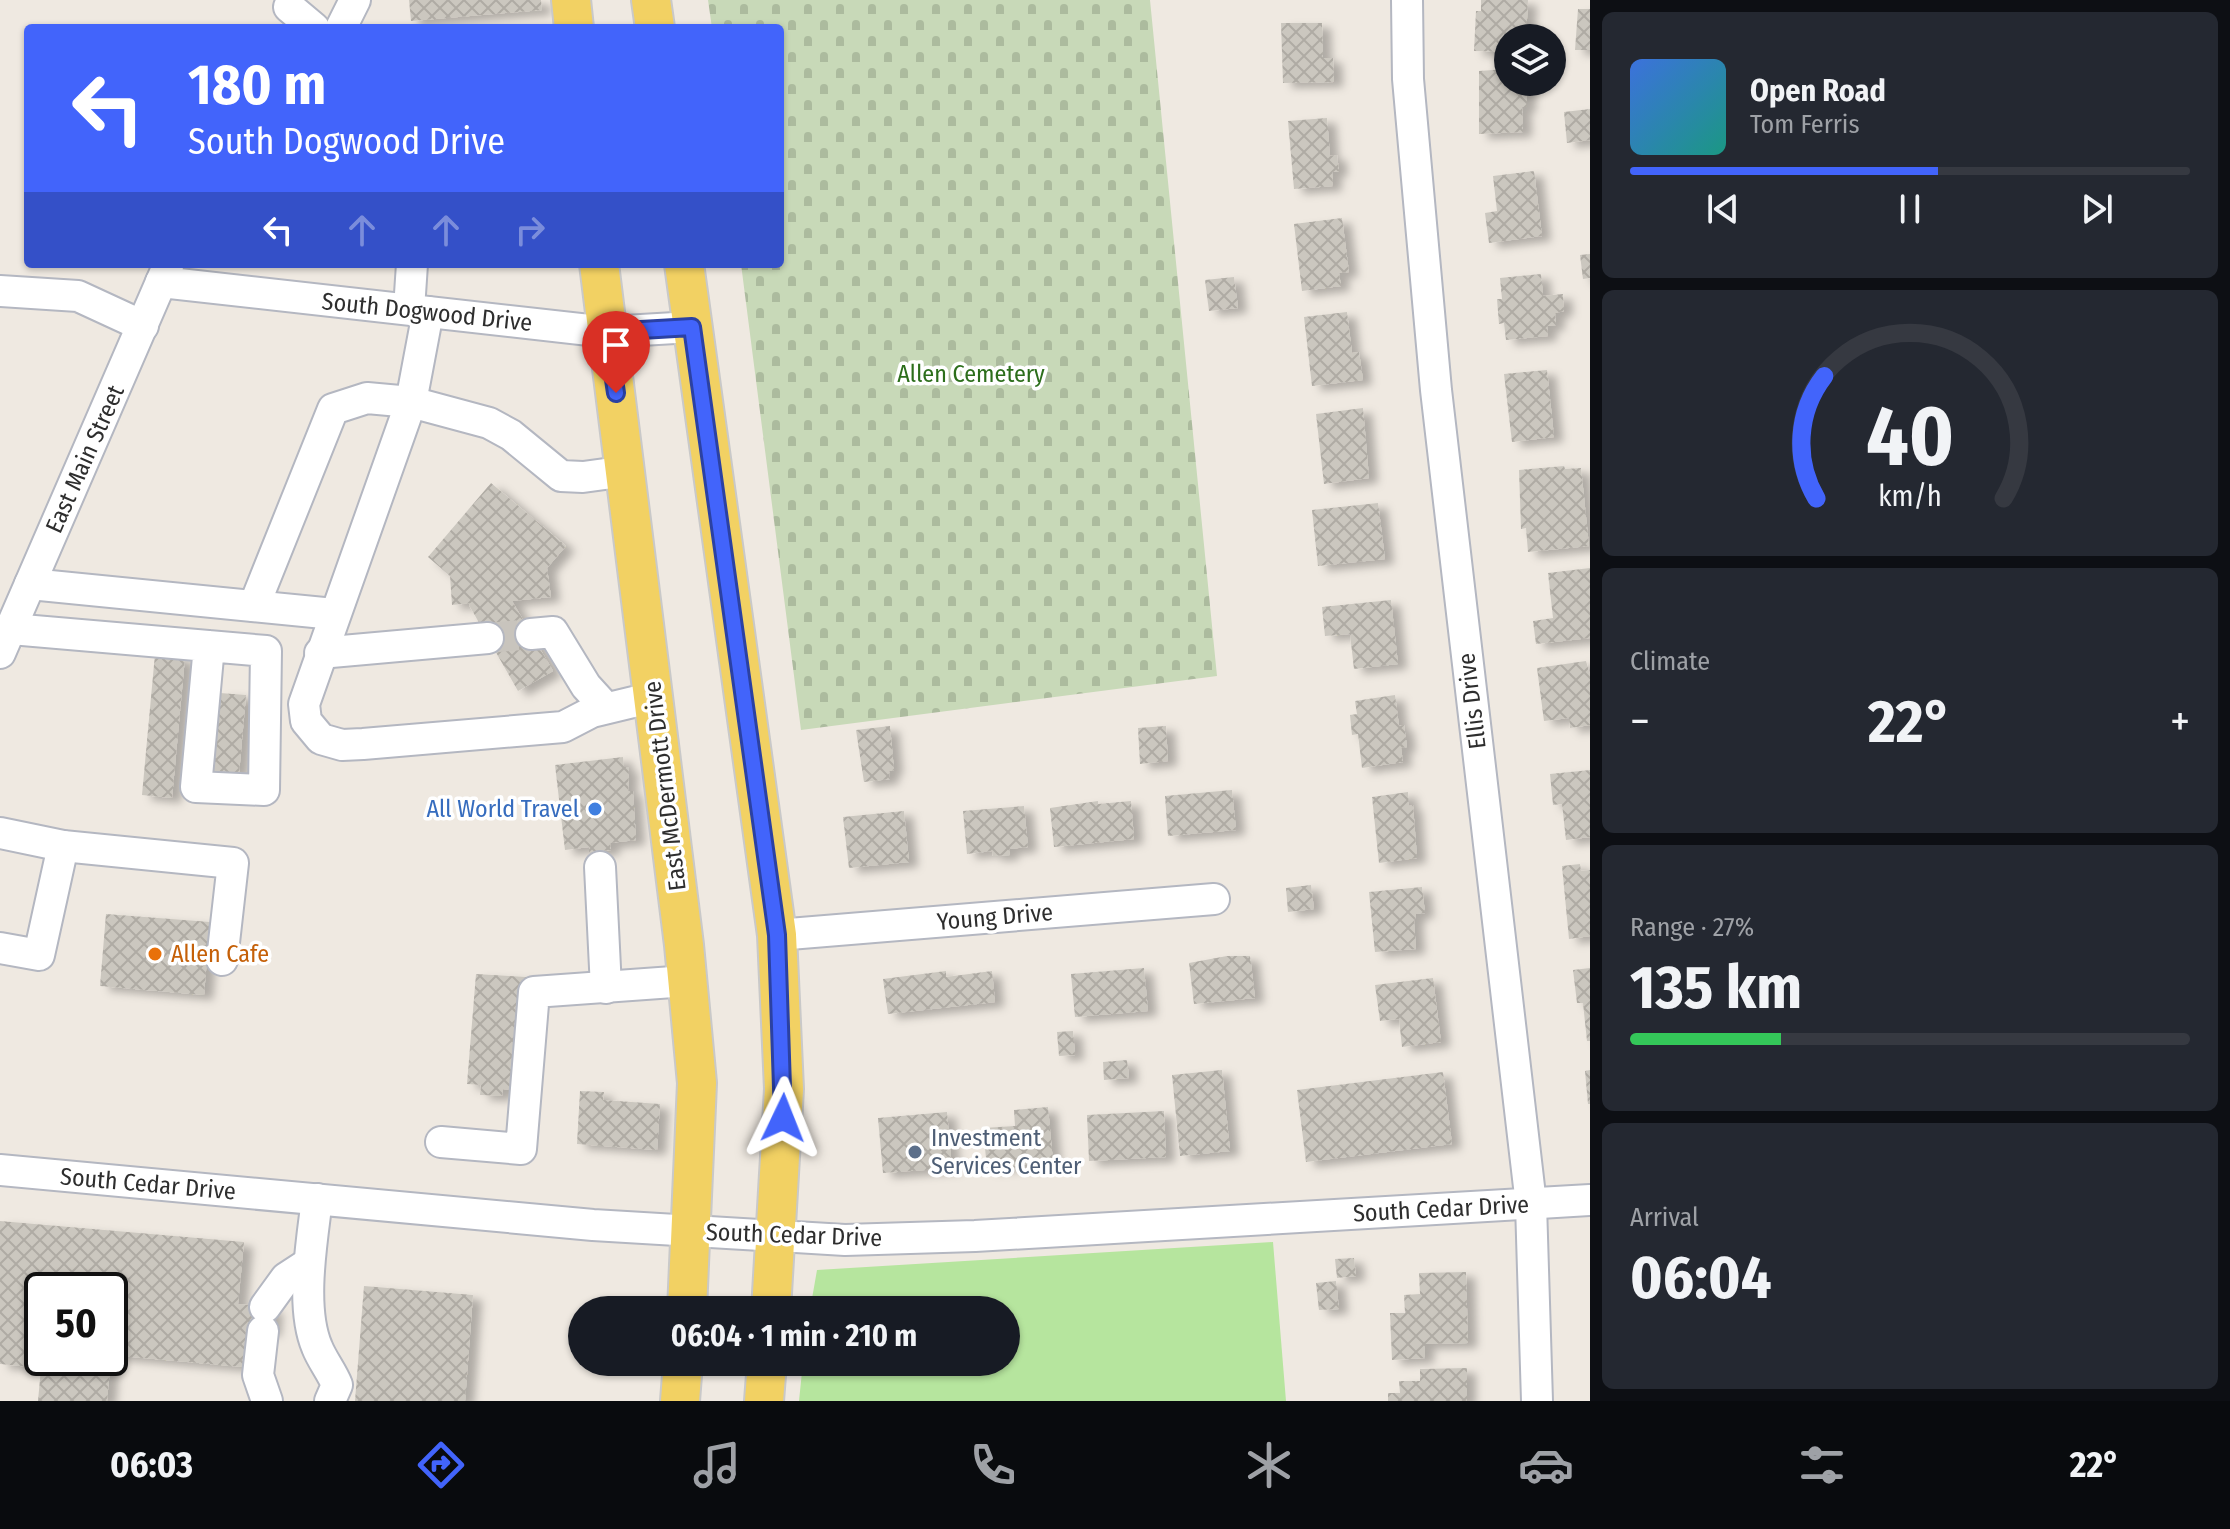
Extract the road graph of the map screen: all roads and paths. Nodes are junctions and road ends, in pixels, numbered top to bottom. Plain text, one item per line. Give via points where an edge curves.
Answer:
1 (355, 0) edge
2 (571, 0) edge
3 (651, 0) edge
4 (1407, 0) edge
5 (287, 12) edge
6 (307, 24) edge
7 (343, 24) edge
8 (574, 24) edge
9 (654, 24) edge
10 (254, 268) edge
11 (413, 268) edge
12 (599, 268) edge
13 (685, 268) edge
14 (165, 273) edge
15 (0, 291) edge
16 (264, 294) junction
17 (418, 310) junction
18 (143, 326) junction
19 (692, 327) junction
20 (607, 332) junction
21 (411, 402) junction
22 (627, 471) junction
23 (30, 584) junction
24 (254, 606) junction
25 (334, 614) junction
26 (531, 634) tunnel mouth
27 (488, 638) tunnel mouth
28 (5, 641) edge
29 (209, 646) junction
30 (320, 653) junction
31 (654, 697) junction
32 (606, 708) junction
33 (0, 833) edge
34 (63, 846) junction
35 (600, 867) dead end
36 (1214, 899) dead end
37 (777, 935) junction
38 (0, 948) edge
39 (222, 960) dead end
40 (687, 981) junction
41 (606, 988) junction
42 (441, 1142) dead end
43 (0, 1170) edge
44 (317, 1199) junction
45 (1590, 1200) edge
46 (1531, 1204) junction
47 (692, 1231) junction
48 (776, 1235) junction
49 (309, 1263) junction
50 (688, 1296) edge
51 (772, 1296) edge
52 (682, 1376) edge
53 (766, 1376) edge
54 (267, 1401) edge
55 (330, 1401) edge
56 (680, 1401) edge
57 (764, 1401) edge
58 (1537, 1401) edge

1 - 7 street
2 - 8 main road
3 - 9 main road
4 - 46 street, Ellis Drive via 1408,79 1436,390
5 - 6 street
10 - 16 street
11 - 17 street
12 - 20 main road, East McDermott Drive
13 - 19 main road
14 - 16 street, South Dogwood Drive
14 - 18 street, East Main Street
15 - 18 street via 78,296
16 - 17 street, South Dogwood Drive
17 - 20 street, South Dogwood Drive
17 - 21 street
18 - 23 street, East Main Street
19 - 20 street, South Dogwood Drive
19 - 37 main road
20 - 22 main road, East McDermott Drive
21 - 22 street via 489,423 561,476
21 - 24 street via 367,398 333,409
21 - 25 street
22 - 31 main road, East McDermott Drive
23 - 24 street
23 - 28 street, East Main Street
24 - 25 street
25 - 30 street
26 - 32 street via 553,632
27 - 30 street
28 - 29 street
29 - 29 street via 266,651 264,790 196,787
30 - 32 street via 304,704 306,721 321,739 342,745 563,727
31 - 32 street
31 - 40 main road, East McDermott Drive
33 - 34 street
34 - 38 street via 39,955
34 - 39 street via 233,863
35 - 41 street
36 - 37 street, Young Drive
37 - 48 main road via 784,1089
40 - 41 street
40 - 47 main road, East McDermott Drive via 697,1083
41 - 42 street via 534,992 521,1149
43 - 44 street, South Cedar Drive
44 - 47 street, South Cedar Drive
44 - 49 street
45 - 46 street, South Cedar Drive
46 - 48 street, South Cedar Drive via 975,1236 845,1240
46 - 58 street, Ellis Drive
47 - 48 street, South Cedar Drive
47 - 50 main road, East McDermott Drive
48 - 51 main road
49 - 54 street via 286,1278 264,1319 258,1375
49 - 55 street via 311,1326 337,1385
52 - 56 main road
53 - 57 main road

